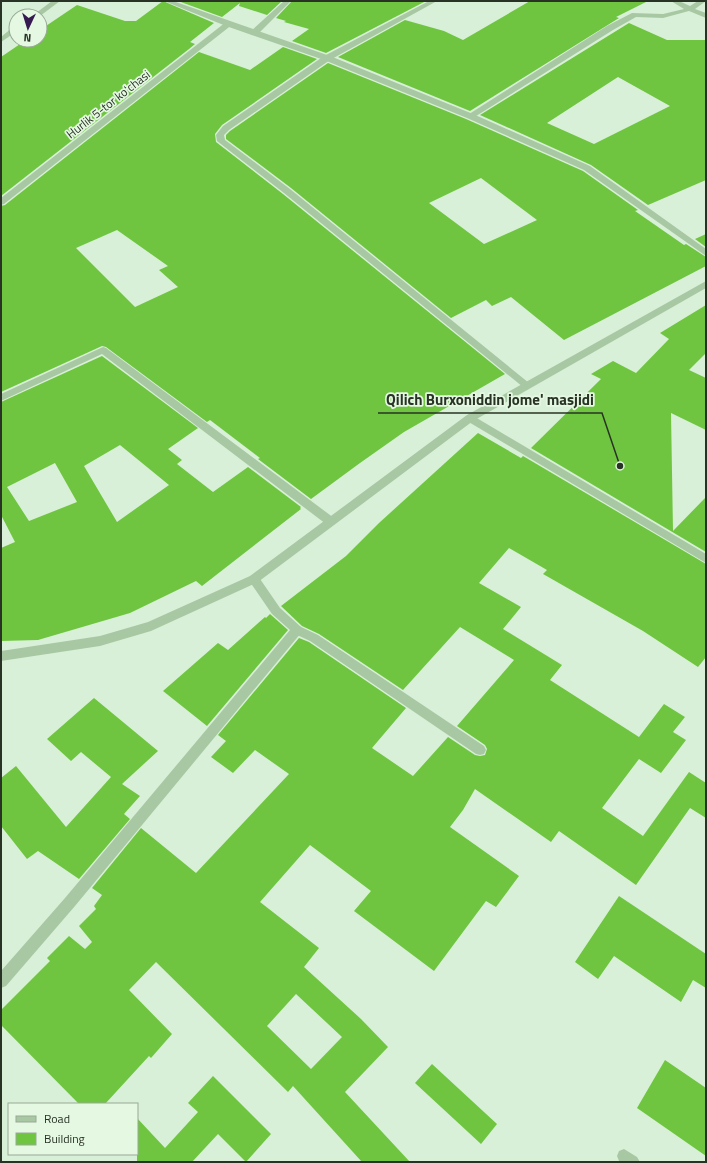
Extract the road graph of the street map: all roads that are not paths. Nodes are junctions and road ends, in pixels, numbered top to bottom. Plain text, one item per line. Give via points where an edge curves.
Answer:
1 (57, 1) edge
2 (167, 1) edge
3 (288, 1) edge
4 (434, 1) edge
5 (674, 1) edge
6 (704, 1) edge
7 (47, 8) edge
8 (690, 9) junction
9 (706, 16) edge
10 (229, 24) junction
11 (254, 33) junction
12 (327, 58) junction
13 (470, 116) junction
14 (1, 202) edge
15 (706, 253) edge
16 (706, 284) edge
17 (526, 386) junction
18 (1, 398) edge
19 (470, 418) junction
20 (330, 521) junction
21 (706, 559) edge
22 (254, 579) junction
23 (297, 630) junction
24 (1, 656) edge
25 (480, 750) dead end
26 (1, 981) edge

1 - 7 street
2 - 10 street
3 - 11 street
4 - 12 street
5 - 8 street
6 - 8 street
8 - 9 street
8 - 13 street via 663,16 635,15
10 - 11 street
10 - 14 street, Hurlik 5-tor koʻchasi
11 - 12 street
12 - 13 street
12 - 17 street via 226,128 220,135 221,141 287,191
13 - 15 street via 587,168
16 - 17 street
17 - 19 street
18 - 20 street via 103,350
19 - 20 street
19 - 21 street
20 - 22 street
22 - 23 street via 276,611
22 - 24 street via 151,626 100,641
23 - 25 street via 314,638
23 - 26 street

